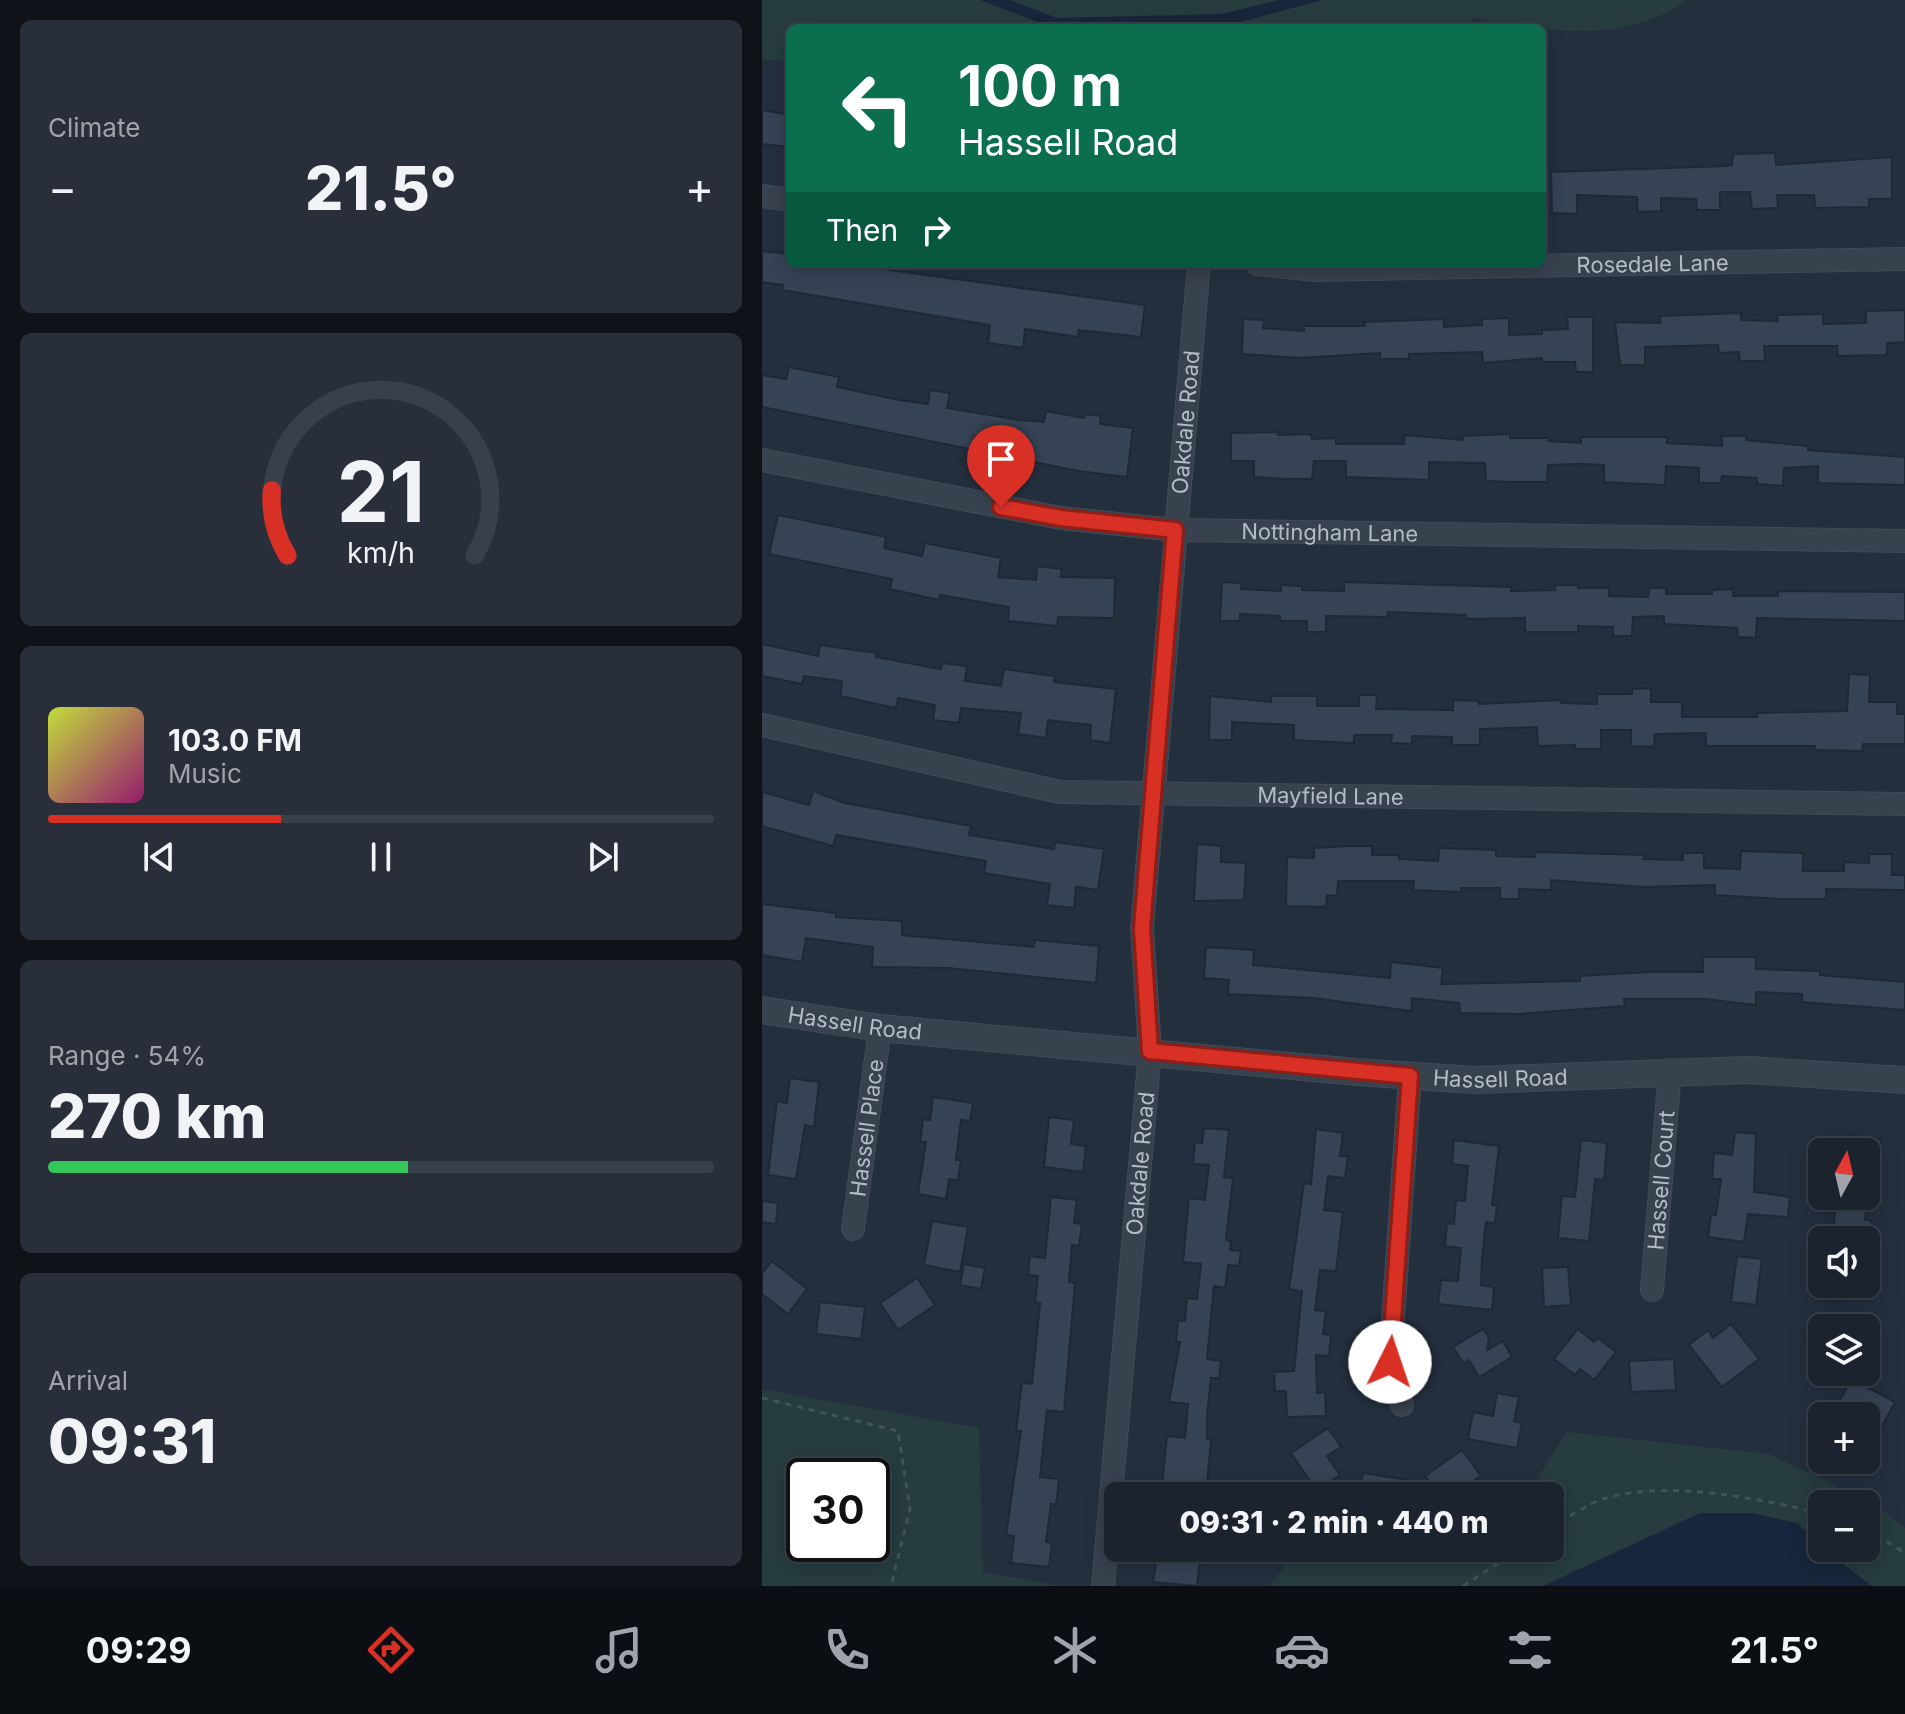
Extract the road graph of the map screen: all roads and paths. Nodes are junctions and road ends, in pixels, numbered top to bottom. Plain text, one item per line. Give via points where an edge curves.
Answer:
1 (762, 196) edge
2 (786, 199) edge
3 (1905, 259) edge
4 (1546, 266) edge
5 (1199, 268) edge
6 (1296, 268) edge
7 (1422, 268) edge
8 (762, 460) edge
9 (1175, 530) junction
10 (1905, 541) edge
11 (762, 725) edge
12 (1155, 791) junction
13 (1905, 804) edge
14 (762, 1010) edge
15 (880, 1028) junction
16 (1150, 1051) junction
17 (1670, 1070) junction
18 (1410, 1076) junction
19 (1905, 1080) edge
20 (853, 1229) dead end
21 (1652, 1290) dead end
22 (762, 1398) edge
23 (1402, 1405) dead end
24 (1808, 1510) edge
25 (1564, 1521) edge
26 (1880, 1538) edge
27 (1905, 1553) edge
28 (1500, 1562) edge
29 (891, 1586) edge
30 (1103, 1586) edge
31 (1463, 1586) edge

1 - 2 street
3 - 4 street, Rosedale Lane
5 - 9 street, Oakdale Road
6 - 7 street, Rosedale Lane
8 - 9 street, Nottingham Lane via 1061,518
9 - 10 street, Nottingham Lane
9 - 12 street, Oakdale Road
11 - 12 street, Mayfield Lane via 1060,792
12 - 13 street, Mayfield Lane
12 - 16 street, Oakdale Road via 1142,928
14 - 15 street, Hassell Road
15 - 16 street, Hassell Road
15 - 20 street, Hassell Place
16 - 18 street, Hassell Road
16 - 30 street, Oakdale Road
17 - 18 street, Hassell Road via 1475,1080
17 - 19 street, Hassell Road
17 - 21 street, Hassell Court
18 - 23 street via 1390,1362
22 - 29 path via 898,1431 910,1509
24 - 25 path via 1672,1491 1600,1500
26 - 27 path
28 - 31 path

